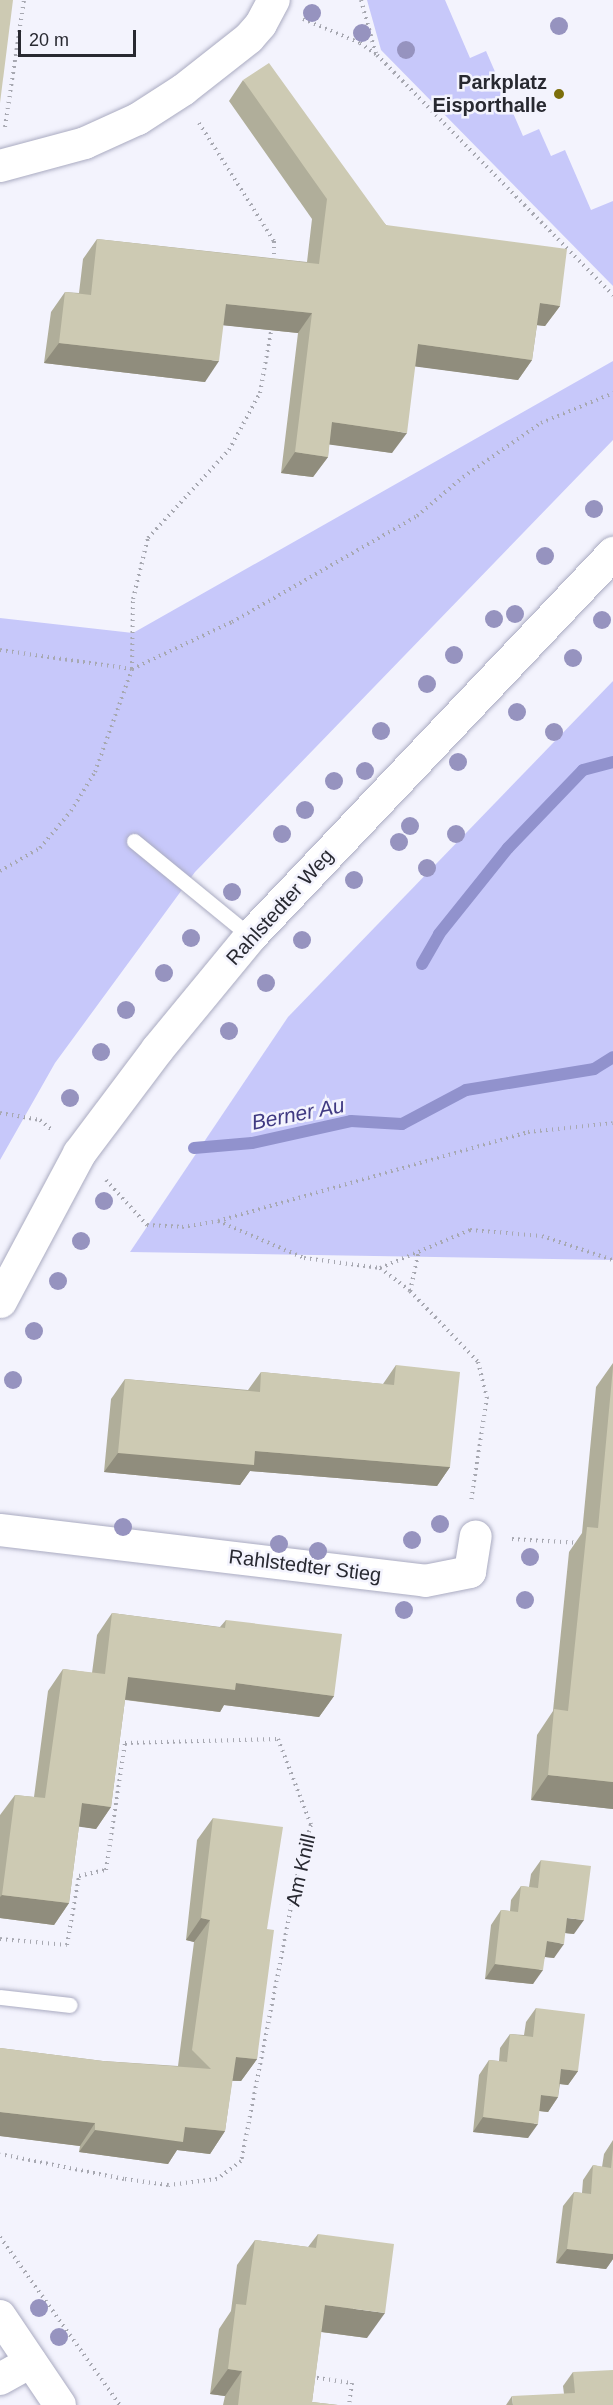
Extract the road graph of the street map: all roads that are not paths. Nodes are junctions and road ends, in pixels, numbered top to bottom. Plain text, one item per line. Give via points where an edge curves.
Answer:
1 (284, 8) edge
2 (0, 166) edge
3 (613, 553) edge
4 (134, 842) dead end
5 (250, 936) junction
6 (0, 1301) edge
7 (0, 1530) edge
8 (476, 1536) road end
9 (0, 1997) edge
10 (70, 2005) dead end
11 (0, 2316) edge
12 (30, 2362) junction
13 (0, 2379) edge
14 (60, 2405) edge

1 - 2 street via 183,90 138,119 86,143
3 - 5 main road, Rahlstedter Weg
4 - 5 lane
5 - 6 main road, Rahlstedter Weg via 157,1049 79,1153
7 - 8 street, Rahlstedter Stieg via 425,1581 470,1572
9 - 10 lane
11 - 12 street
12 - 13 street
12 - 14 street

